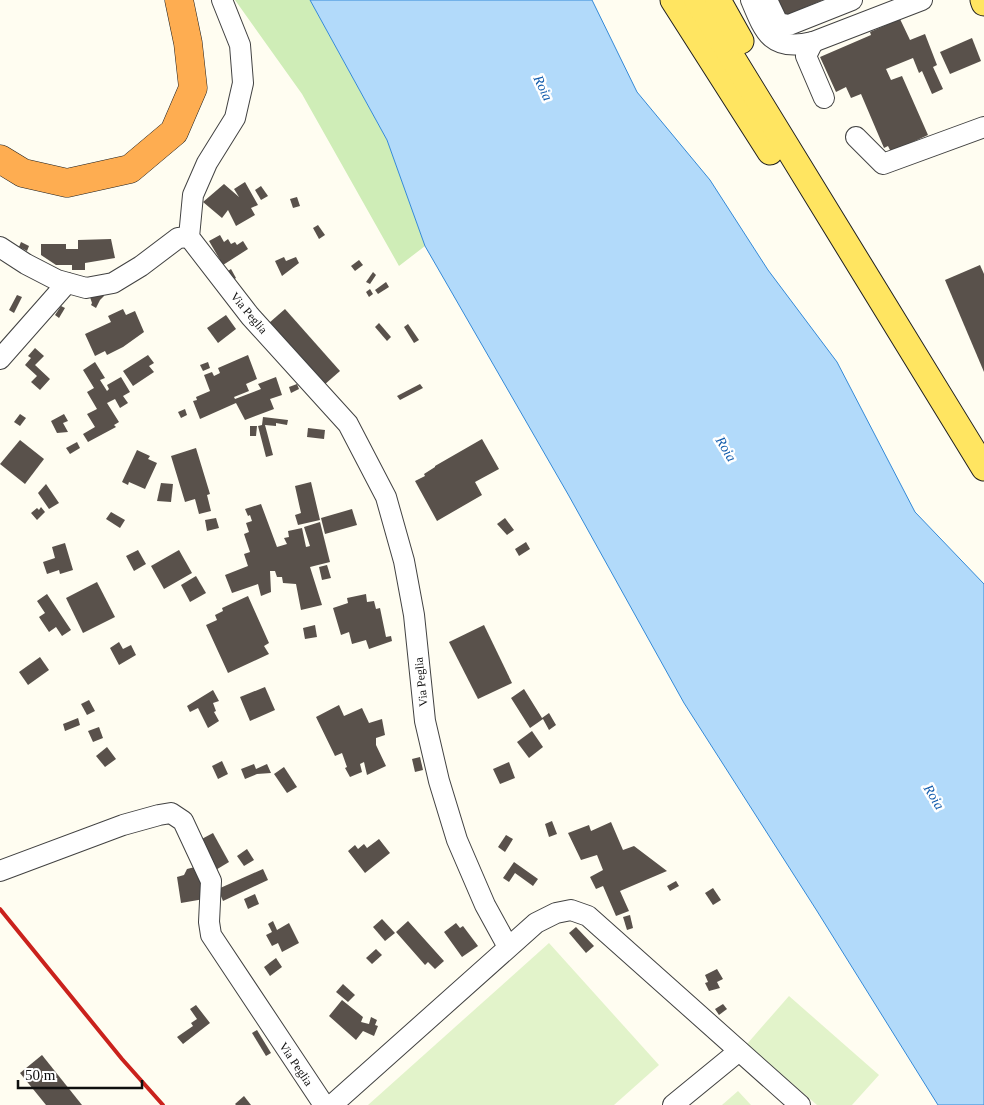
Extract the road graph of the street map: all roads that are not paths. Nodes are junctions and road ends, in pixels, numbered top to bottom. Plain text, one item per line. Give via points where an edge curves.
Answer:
1 (179, 0) edge
2 (222, 0) edge
3 (673, 0) edge
4 (697, 0) edge
5 (718, 0) edge
6 (731, 0) edge
7 (752, 0) edge
8 (767, 0) edge
9 (852, 0) edge
10 (922, 0) edge
11 (804, 44) junction
12 (824, 98) dead end
13 (984, 127) edge
14 (856, 137) dead end
15 (0, 159) edge
16 (189, 237) junction
17 (0, 248) edge
18 (67, 283) junction
19 (904, 336) junction
20 (0, 360) edge
21 (984, 468) edge
22 (0, 870) edge
23 (508, 947) junction
24 (739, 1051) junction
25 (324, 1105) edge
26 (332, 1105) edge
27 (673, 1105) edge
28 (800, 1105) edge

1 - 15 highway via 193,88 174,132 130,169 66,183 23,173
2 - 16 street via 240,45 243,83 235,118 207,163 193,195
3 - 19 main road via 845,268
4 - 19 main road
5 - 19 main road via 877,267
6 - 11 street via 754,37 765,45
7 - 11 street via 765,30 777,42
8 - 9 street via 778,23 789,25
10 - 11 street
11 - 12 street
13 - 14 street via 883,164
16 - 18 street via 178,238 112,283 86,288
16 - 23 street, Via Peglia via 250,316 348,424 386,497 404,561 414,616 425,721 440,781 457,840 485,905
17 - 18 street
18 - 20 street
19 - 21 main road
22 - 25 street, Via Peglia via 159,815 171,814 183,821 211,881 211,935
23 - 24 street via 536,923 556,913 571,910 588,916
23 - 26 street
24 - 27 street
24 - 28 street

